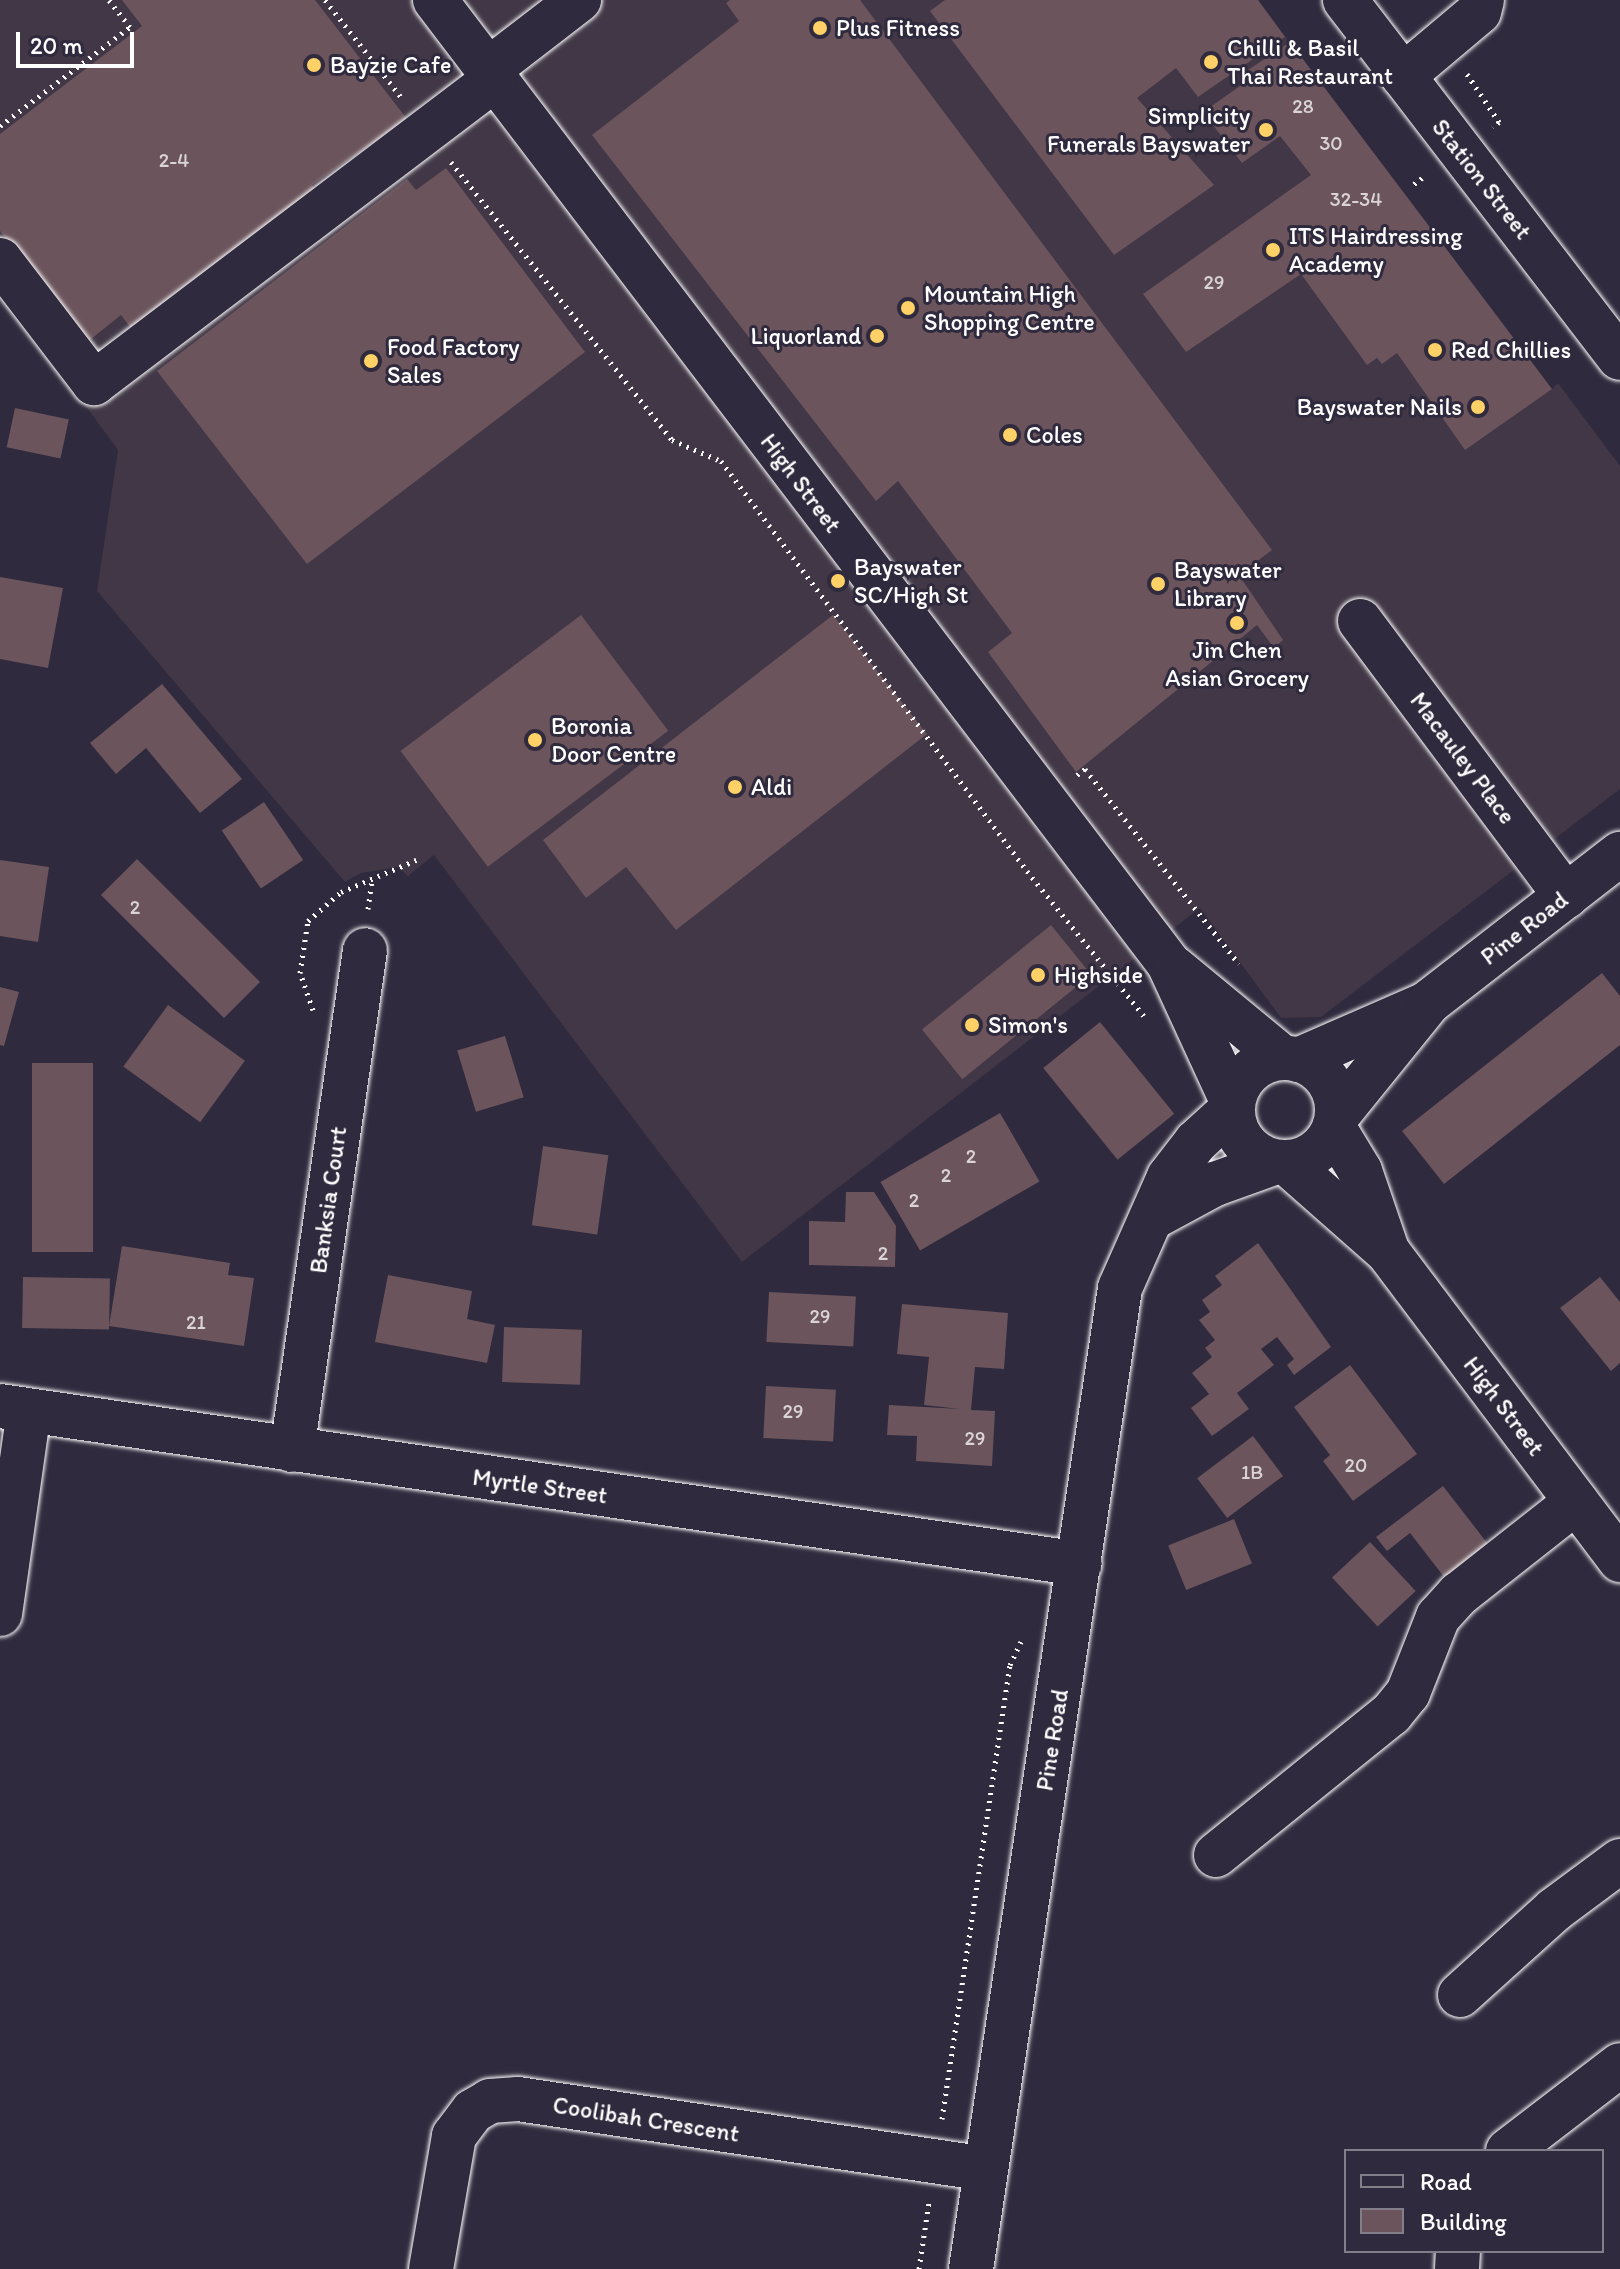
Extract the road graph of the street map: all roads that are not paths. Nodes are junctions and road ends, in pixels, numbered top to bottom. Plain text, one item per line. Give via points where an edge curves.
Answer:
1 (579, 0) edge
2 (1345, 0) edge
3 (1482, 0) edge
4 (451, 6) edge
5 (492, 75) junction
6 (1403, 76) junction
7 (0, 260) edge
8 (1620, 358) edge
9 (1360, 621) dead end
10 (1620, 854) edge
11 (1566, 896) junction
12 (365, 950) dead end
13 (1169, 964) junction
14 (1429, 1002) junction
15 (1290, 1059) junction
16 (1232, 1106) junction
17 (1335, 1122) junction
18 (1282, 1162) junction
19 (1152, 1218) junction
20 (1388, 1252) junction
21 (14, 1408) edge
22 (292, 1450) junction
23 (1576, 1502) junction
24 (1620, 1560) edge
25 (1080, 1564) junction
26 (0, 1614) edge
27 (1216, 1855) dead end
28 (1620, 1861) edge
29 (1460, 1995) dead end
30 (1620, 2065) edge
31 (1511, 2149) edge
32 (986, 2169) junction
33 (431, 2269) edge
34 (971, 2269) edge

1 - 5 street
2 - 6 street, Station Street
3 - 6 street via 1479,12
4 - 5 street, High Street
5 - 7 street via 427,131 94,383
5 - 13 street, High Street
6 - 8 street, Station Street
9 - 11 street, Macauley Place
10 - 11 street, Pine Road
11 - 14 street, Pine Road
12 - 22 street, Banksia Court
13 - 15 street, High Street
13 - 16 street, High Street
14 - 15 street, Pine Road
14 - 17 street, Pine Road
15 - 16 street via 1259,1065 1242,1080
15 - 17 street via 1328,1080
16 - 18 street via 1244,1144
16 - 19 street, Pine Road via 1169,1177
17 - 18 street via 1315,1152
17 - 20 street, High Street via 1360,1171
18 - 19 street via 1215,1184
18 - 20 street, High Street
19 - 25 street, Pine Road via 1132,1252 1120,1288
20 - 23 street, High Street
21 - 22 street, Myrtle Street
21 - 26 street
22 - 25 street, Myrtle Street
23 - 24 street, High Street
23 - 27 street via 1459,1594 1438,1617 1408,1693 1391,1714
25 - 32 street, Pine Road
28 - 29 street via 1564,1901
30 - 31 street
32 - 33 street, Coolibah Crescent via 518,2099 490,2101 473,2111 454,2136
32 - 34 street, Pine Road

